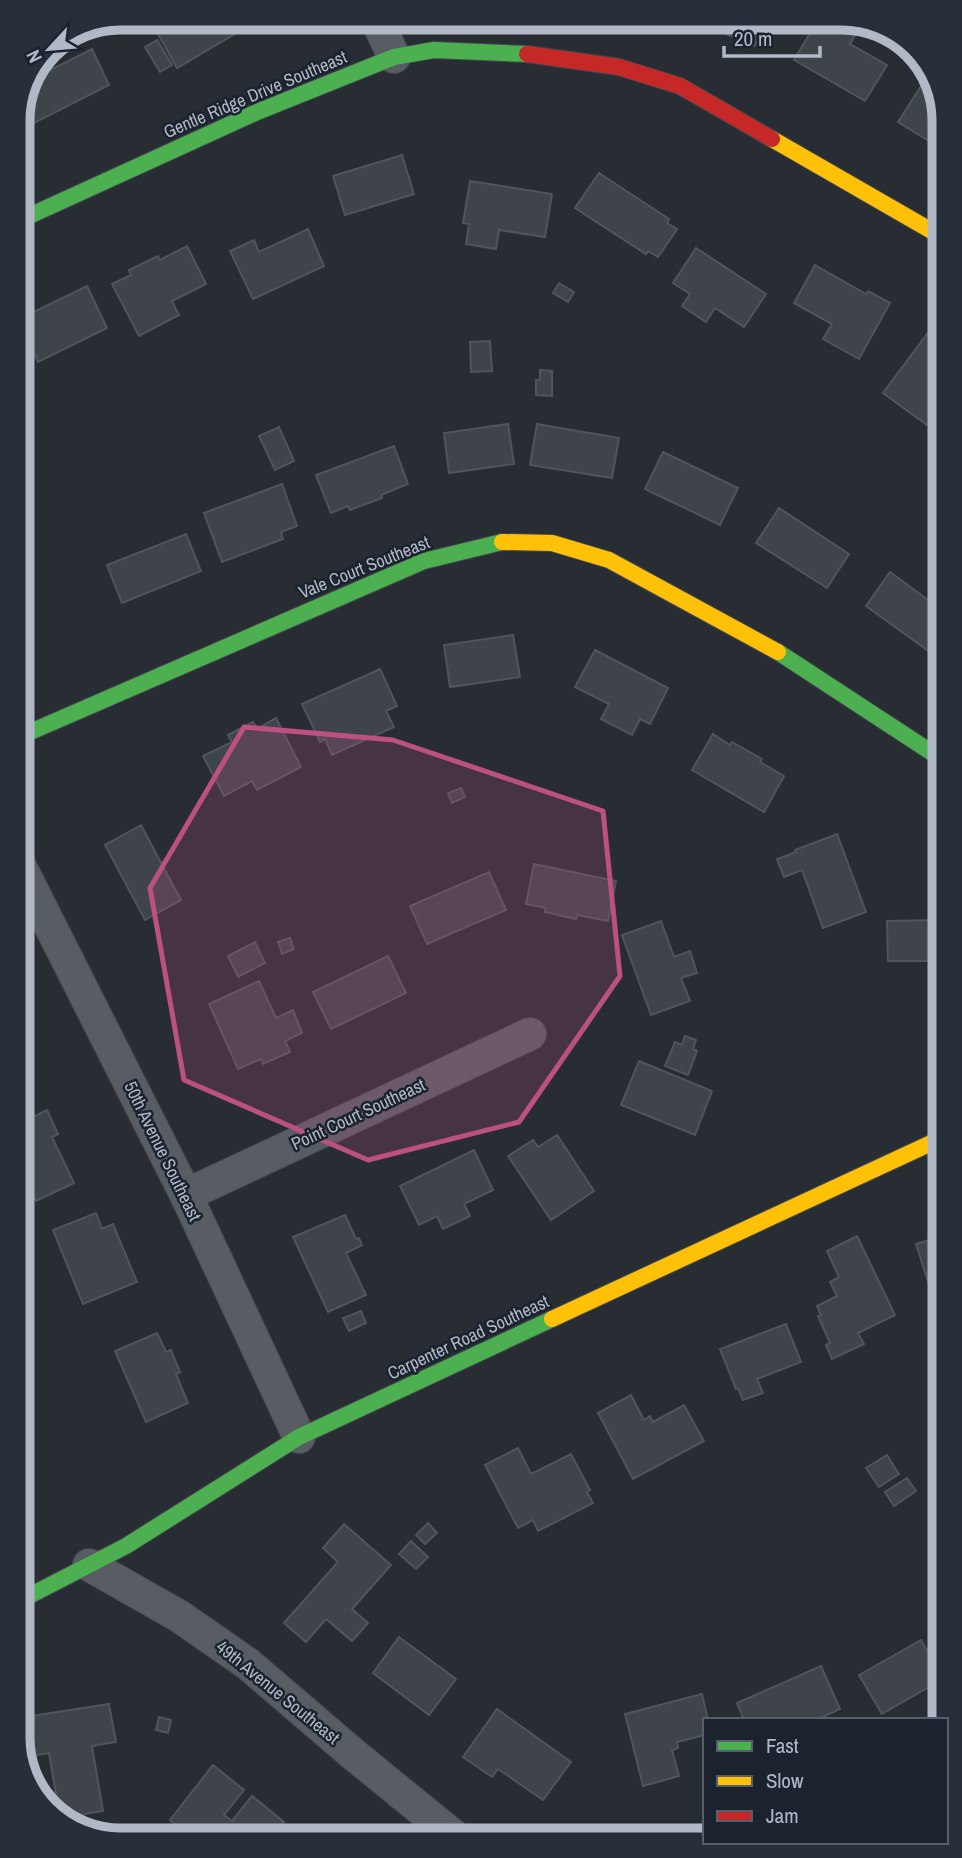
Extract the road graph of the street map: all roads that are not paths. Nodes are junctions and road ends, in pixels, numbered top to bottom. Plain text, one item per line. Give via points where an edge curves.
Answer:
1 (382, 30) edge
2 (394, 57) junction
3 (30, 216) edge
4 (932, 231) edge
5 (30, 732) edge
6 (932, 753) edge
7 (30, 886) edge
8 (530, 1034) dead end
9 (932, 1143) edge
10 (186, 1195) junction
11 (299, 1437) junction
12 (89, 1565) junction
13 (30, 1595) edge
14 (444, 1828) edge

1 - 2 street
2 - 3 street, Gentle Ridge Drive Southeast via 257,112
2 - 4 street, Gentle Ridge Drive Southeast via 435,50 521,53 619,67 680,86
5 - 6 street, Vale Court Southeast via 424,561 499,542 552,543 609,560 790,659
7 - 10 street, 50th Avenue Southeast
8 - 10 street, Point Court Southeast
9 - 11 street, Carpenter Road Southeast
10 - 11 street, 50th Avenue Southeast
11 - 12 street, Carpenter Road Southeast
12 - 13 street, Carpenter Road Southeast
12 - 14 street, 49th Avenue Southeast via 180,1616 247,1664

